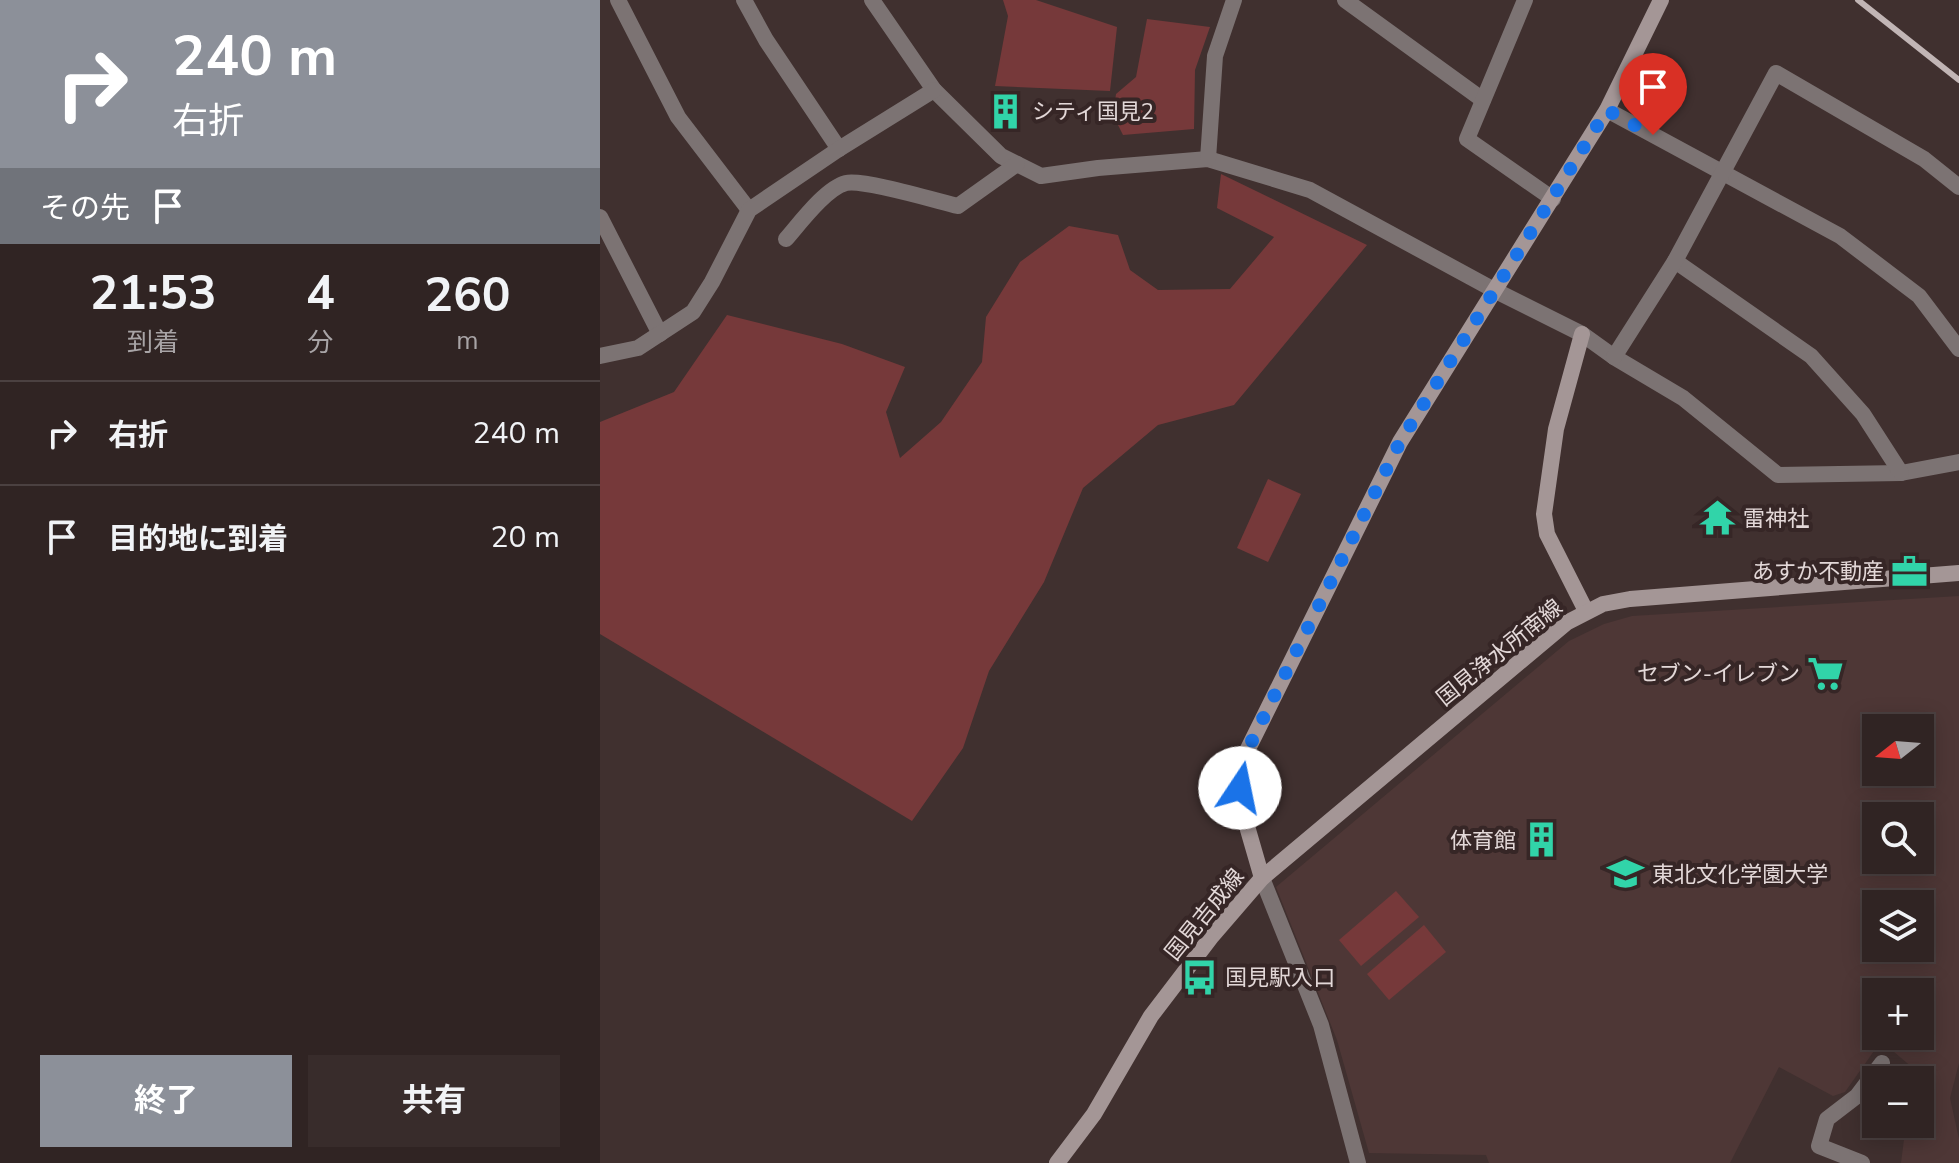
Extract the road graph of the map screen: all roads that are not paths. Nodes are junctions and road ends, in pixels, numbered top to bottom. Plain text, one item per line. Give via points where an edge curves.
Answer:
1 (618, 0) edge
2 (744, 0) edge
3 (872, 0) edge
4 (1234, 0) edge
5 (1345, 0) edge
6 (1525, 0) edge
7 (1661, 0) edge
8 (934, 90) junction
9 (1483, 100) junction
10 (1607, 110) junction
11 (839, 149) junction
12 (1208, 159) junction
13 (1017, 164) junction
14 (1722, 172) junction
15 (1959, 187) edge
16 (1553, 199) junction
17 (749, 210) junction
18 (600, 217) edge
19 (786, 239) dead end
20 (1675, 261) junction
21 (1496, 291) junction
22 (660, 334) junction
23 (1582, 334) junction
24 (1959, 349) edge
25 (600, 356) edge
26 (1614, 357) junction
27 (1959, 462) edge
28 (1901, 473) junction
29 (1959, 573) edge
30 (1586, 611) junction
31 (1262, 878) junction
32 (1882, 1063) dead end
33 (1057, 1163) edge
34 (1358, 1163) edge
35 (1862, 1163) edge

1 - 17 street via 678,117
2 - 11 street
3 - 8 street
4 - 12 street via 1215,56
5 - 9 street
6 - 9 street
7 - 10 street, 国見吉成線
8 - 11 street
8 - 13 street via 1001,156
9 - 16 street via 1467,139
10 - 14 street
10 - 16 street, 国見吉成線
11 - 17 street
12 - 13 street via 1041,176
12 - 21 street via 1310,190
13 - 19 street via 958,206 845,183 819,202
14 - 15 street via 1776,73 1924,159
14 - 20 street
14 - 24 street via 1840,236 1919,296
16 - 21 street, 国見吉成線
17 - 22 street via 693,312
18 - 22 street
20 - 26 street
20 - 28 street via 1811,356 1863,414
21 - 23 street
21 - 31 street, 国見吉成線 via 1400,442 1239,767 1242,809
22 - 25 street via 638,348
23 - 26 street
23 - 30 street via 1556,429 1544,514 1547,534
26 - 28 street via 1683,398 1778,475
27 - 28 street
29 - 30 street, 国見浄水所南線 via 1630,599
30 - 31 street, 国見浄水所南線 via 1536,646
31 - 33 street, 国見吉成線 via 1151,1016 1094,1114
31 - 34 street via 1321,1025
32 - 35 street via 1857,1096 1827,1119 1819,1146

